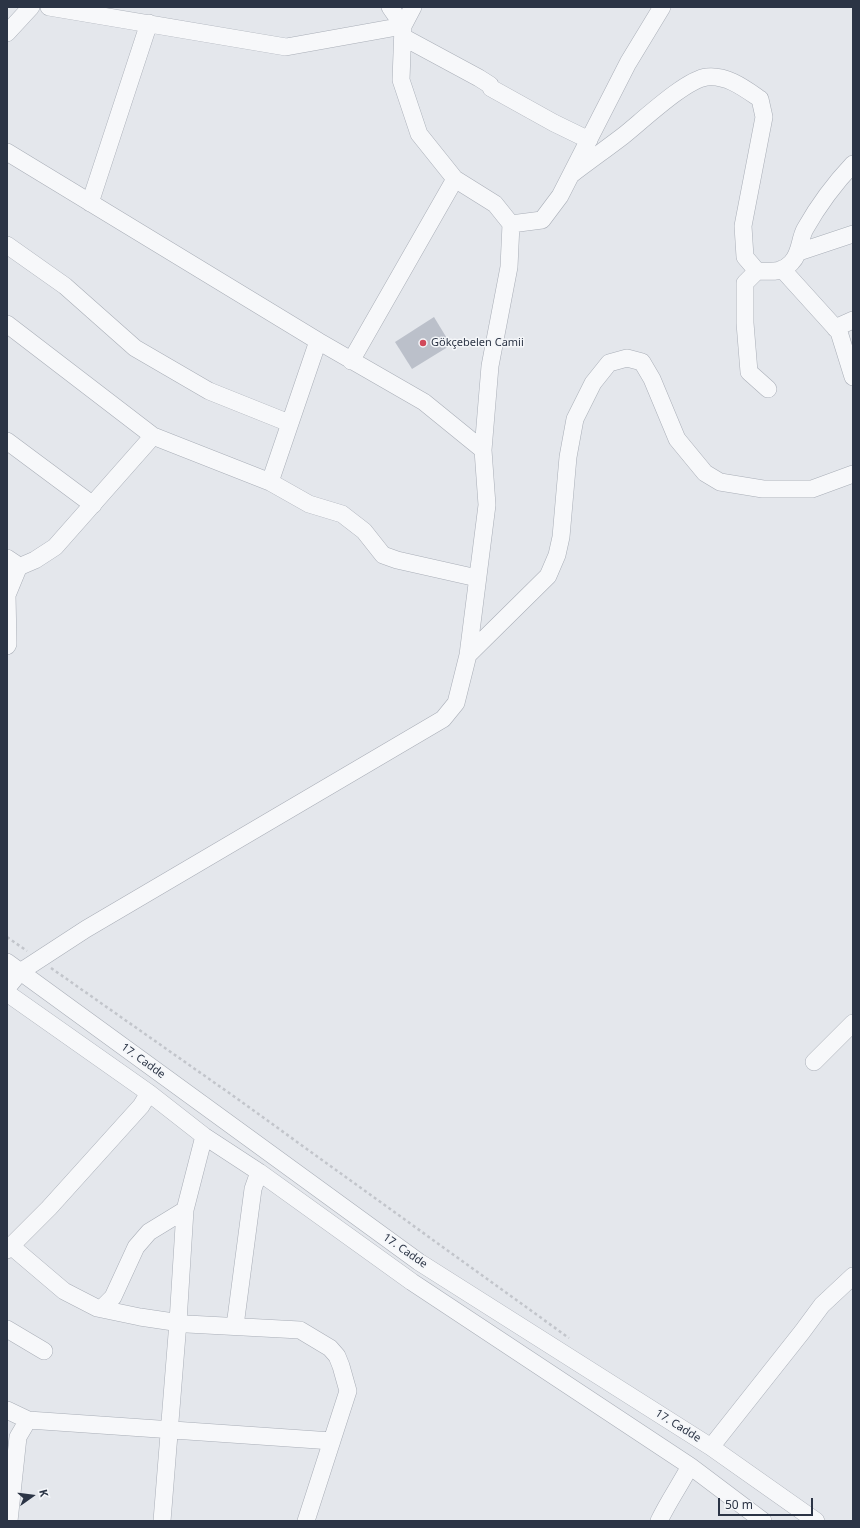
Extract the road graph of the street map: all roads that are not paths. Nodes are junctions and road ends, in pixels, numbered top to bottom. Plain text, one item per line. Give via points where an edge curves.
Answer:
1 (31, 7) edge
2 (49, 7) edge
3 (390, 7) edge
4 (413, 7) edge
5 (662, 7) edge
6 (149, 23) junction
7 (403, 32) junction
8 (7, 33) edge
9 (589, 140) junction
10 (7, 152) edge
11 (853, 164) edge
12 (572, 174) junction
13 (455, 179) junction
14 (90, 203) junction
15 (511, 224) junction
16 (853, 234) edge
17 (7, 245) edge
18 (799, 252) junction
19 (782, 269) junction
20 (757, 270) junction
21 (853, 320) edge
22 (7, 324) edge
23 (835, 328) junction
24 (318, 341) junction
25 (351, 361) junction
26 (853, 377) edge
27 (768, 389) dead end
28 (289, 423) junction
29 (153, 436) junction
30 (7, 441) edge
31 (483, 450) junction
32 (853, 474) edge
33 (270, 482) junction
34 (93, 505) junction
35 (11, 565) edge
36 (477, 578) junction
37 (7, 646) edge
38 (468, 655) junction
39 (14, 967) edge
40 (7, 988) edge
41 (7, 993) edge
42 (853, 1023) edge
43 (814, 1062) dead end
44 (149, 1093) junction
45 (204, 1136) junction
46 (259, 1172) junction
47 (185, 1210) junction
48 (9, 1248) edge
49 (853, 1276) edge
50 (101, 1309) junction
51 (178, 1322) junction
52 (235, 1326) junction
53 (7, 1329) edge
54 (44, 1351) dead end
55 (7, 1410) edge
56 (28, 1420) junction
57 (169, 1430) junction
58 (332, 1441) junction
59 (711, 1447) junction
60 (690, 1466) junction
61 (10, 1483) edge
62 (9, 1521) edge
63 (162, 1521) edge
64 (306, 1521) edge
65 (659, 1521) edge
66 (763, 1521) edge
67 (816, 1521) edge

1 - 8 street
2 - 6 street
3 - 7 street
4 - 7 street
5 - 9 street via 628,63
6 - 7 street via 286,47
6 - 14 street
7 - 9 street via 511,100
7 - 13 street via 401,80 419,134
9 - 12 street
10 - 14 street
11 - 18 street via 825,198 804,230
12 - 15 street via 542,220
12 - 20 street via 691,82 707,77 738,84 760,99 764,117 743,226 745,257
13 - 15 street via 495,204
13 - 25 street
14 - 24 street
15 - 31 street via 509,267 490,366
16 - 18 street
17 - 28 street via 65,286 134,348 209,391
18 - 19 street via 791,263
19 - 20 street via 778,272
19 - 23 street
20 - 27 street via 745,283 749,372
21 - 23 street
22 - 29 street
23 - 26 street via 839,332
24 - 25 street
24 - 28 street
25 - 31 street via 424,402
28 - 33 street
29 - 33 street
29 - 34 street
30 - 34 street
31 - 36 street via 487,505
32 - 38 street via 812,489 763,489 720,482 705,473 677,439 652,379 642,362 627,358 609,363 593,383 575,419 568,457 561,537 548,576
33 - 36 street via 309,504 342,514 364,531 383,555
34 - 35 street via 55,547 35,560
35 - 37 street via 7,595
36 - 38 street
38 - 39 street via 456,704 443,719 93,925 39,960
39 - 40 street
39 - 59 street, 17. Cadde via 419,1262
41 - 44 street, 17. Cadde
42 - 43 street
44 - 45 street, 17. Cadde
44 - 48 street via 141,1106
45 - 46 street, 17. Cadde
45 - 47 street
46 - 52 street via 253,1188
46 - 60 street, 17. Cadde via 412,1282
47 - 50 street via 149,1232 136,1247 113,1297
47 - 51 street
48 - 50 street via 64,1291
49 - 59 street via 822,1305
50 - 51 street
51 - 52 street
51 - 57 street
52 - 58 street via 300,1330 330,1348 337,1356 348,1391
53 - 54 street
55 - 56 street
56 - 57 street
56 - 61 street via 18,1437
57 - 58 street
57 - 63 street
58 - 64 street
59 - 67 street, 17. Cadde
60 - 65 street
60 - 66 street, 17. Cadde
61 - 62 street

